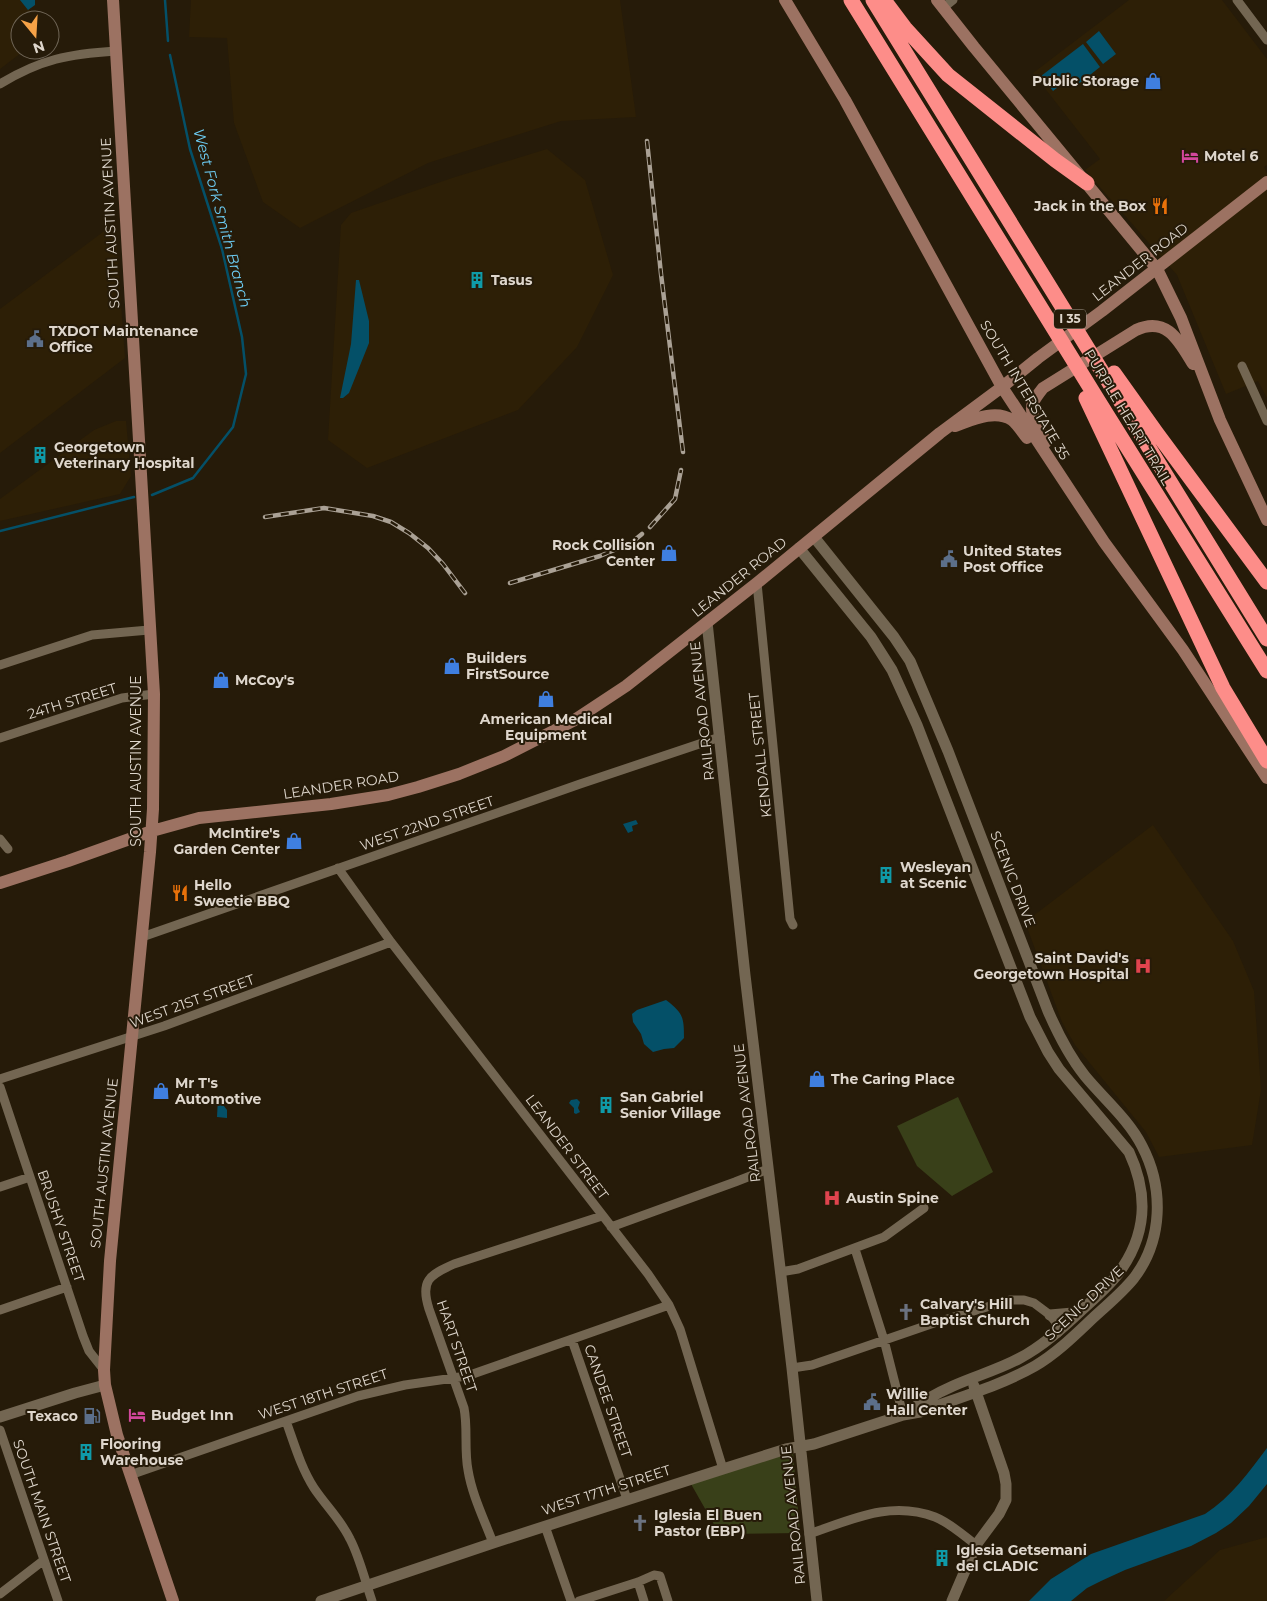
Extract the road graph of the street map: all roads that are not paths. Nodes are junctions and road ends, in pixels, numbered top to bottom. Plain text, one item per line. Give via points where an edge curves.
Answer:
1 (113, 0) edge
2 (785, 0) edge
3 (841, 0) edge
4 (852, 0) edge
5 (873, 0) edge
6 (884, 0) edge
7 (953, 0) edge
8 (1237, 0) edge
9 (940, 4) edge
10 (1267, 40) edge
11 (116, 51) junction
12 (0, 84) edge
13 (1267, 182) edge
14 (1087, 183) junction
15 (973, 197) junction
16 (1018, 235) junction
17 (1157, 268) junction
18 (1242, 366) dead end
19 (1086, 379) junction
20 (1002, 387) junction
21 (1212, 396) junction
22 (1267, 421) edge
23 (945, 429) junction
24 (1065, 484) junction
25 (1267, 520) edge
26 (814, 537) junction
27 (799, 548) junction
28 (1267, 582) edge
29 (757, 583) junction
30 (707, 622) junction
31 (149, 630) junction
32 (1267, 639) edge
33 (910, 661) junction
34 (0, 665) edge
35 (892, 670) junction
36 (1267, 671) edge
37 (154, 694) junction
38 (720, 737) junction
39 (0, 738) edge
40 (942, 738) junction
41 (925, 745) junction
42 (1267, 761) edge
43 (1267, 778) edge
44 (152, 831) junction
45 (0, 839) edge
46 (8, 849) dead end
47 (986, 853) junction
48 (969, 859) junction
49 (338, 868) junction
50 (0, 883) edge
51 (794, 925) dead end
52 (1018, 935) junction
53 (142, 937) junction
54 (1002, 941) junction
55 (391, 942) junction
56 (1048, 1011) junction
57 (1030, 1017) junction
58 (132, 1037) junction
59 (1074, 1060) junction
60 (1059, 1069) junction
61 (0, 1079) edge
62 (0, 1087) edge
63 (768, 1169) junction
64 (30, 1177) junction
65 (0, 1187) edge
66 (924, 1208) dead end
67 (602, 1216) junction
68 (611, 1227) junction
69 (855, 1248) junction
70 (780, 1272) junction
71 (67, 1287) junction
72 (669, 1305) junction
73 (1087, 1305) junction
74 (0, 1310) edge
75 (1050, 1315) junction
76 (1058, 1333) junction
77 (572, 1340) junction
78 (884, 1340) junction
79 (792, 1368) junction
80 (104, 1370) junction
81 (454, 1378) junction
82 (972, 1379) junction
83 (105, 1385) junction
84 (976, 1391) junction
85 (903, 1415) junction
86 (0, 1417) edge
87 (286, 1420) junction
88 (0, 1430) edge
89 (800, 1446) junction
90 (723, 1469) junction
91 (130, 1475) junction
92 (627, 1499) junction
93 (545, 1526) junction
94 (809, 1534) junction
95 (493, 1543) junction
96 (976, 1545) junction
97 (44, 1560) junction
98 (638, 1582) junction
99 (366, 1586) junction
100 (0, 1594) edge
101 (58, 1601) edge
102 (173, 1601) edge
103 (321, 1601) edge
104 (372, 1601) edge
105 (571, 1601) edge
106 (579, 1601) edge
107 (644, 1601) edge
108 (668, 1601) edge
109 (817, 1601) edge
110 (952, 1601) edge

1 - 11 main road, SOUTH AUSTIN AVENUE
2 - 20 main road, SOUTH INTERSTATE 35 via 845,100
3 - 15 highway via 924,131
4 - 15 highway, PURPLE HEART TRAIL / I 35
5 - 16 highway, PURPLE HEART TRAIL / I 35
6 - 14 highway via 948,75
7 - 9 street
8 - 10 street
9 - 14 main road
11 - 12 street via 52,59
11 - 31 main road, SOUTH AUSTIN AVENUE
13 - 17 main road, LEANDER ROAD
14 - 17 main road
15 - 19 highway, PURPLE HEART TRAIL / I 35
16 - 28 highway via 1069,301 1091,339 1156,432
16 - 32 highway, PURPLE HEART TRAIL / I 35
17 - 20 main road, LEANDER ROAD
17 - 21 main road
18 - 22 street
19 - 36 highway, PURPLE HEART TRAIL / I 35
19 - 42 highway via 1085,396 1207,657
20 - 23 main road, LEANDER ROAD
20 - 24 main road, SOUTH INTERSTATE 35
21 - 24 main road via 1177,337 1162,328 1146,326 1128,335 1043,388 1034,401 1034,418
21 - 25 main road
23 - 24 main road via 983,417 999,415 1011,420
23 - 26 main road, LEANDER ROAD
24 - 43 main road, SOUTH INTERSTATE 35 via 1183,650
26 - 27 main road, LEANDER ROAD
26 - 33 street, SCENIC DRIVE
27 - 29 main road, LEANDER ROAD
27 - 35 street, SCENIC DRIVE via 871,637
29 - 30 main road, LEANDER ROAD
29 - 51 street, KENDALL STREET via 790,919
30 - 38 street, RAILROAD AVENUE
30 - 44 main road, LEANDER ROAD via 590,711 544,737 460,774 368,798 199,818
31 - 34 street via 92,634
31 - 37 main road, SOUTH AUSTIN AVENUE
33 - 35 street
33 - 40 street, SCENIC DRIVE
35 - 41 street, SCENIC DRIVE
37 - 39 street, 24TH STREET via 122,698
37 - 44 main road, SOUTH AUSTIN AVENUE
38 - 49 street, WEST 22ND STREET
38 - 63 street, RAILROAD AVENUE
40 - 41 street
40 - 47 street, SCENIC DRIVE
41 - 48 street, SCENIC DRIVE
44 - 50 main road, LEANDER ROAD
44 - 53 main road, SOUTH AUSTIN AVENUE
45 - 46 street
47 - 48 street
47 - 52 street, SCENIC DRIVE
48 - 54 street, SCENIC DRIVE
49 - 53 street, WEST 22ND STREET
49 - 55 street, LEANDER STREET
52 - 54 street
52 - 56 street, SCENIC DRIVE
53 - 58 main road, SOUTH AUSTIN AVENUE
54 - 57 street, SCENIC DRIVE
55 - 58 street, WEST 21ST STREET
55 - 67 street, LEANDER STREET
56 - 57 street
56 - 59 street, SCENIC DRIVE
57 - 60 street, SCENIC DRIVE
58 - 61 street, WEST 21ST STREET
58 - 80 main road, SOUTH AUSTIN AVENUE via 110,1261
59 - 60 street
59 - 84 street, SCENIC DRIVE via 1132,1130 1148,1157 1157,1186 1154,1236 1134,1278 1061,1348 1036,1366
60 - 73 street, SCENIC DRIVE via 1129,1152 1143,1196 1141,1225 1133,1250 1117,1276
62 - 64 street, BRUSHY STREET
63 - 68 street
63 - 70 street, RAILROAD AVENUE
64 - 65 street
64 - 71 street, BRUSHY STREET
66 - 69 street via 884,1237
67 - 68 street, LEANDER STREET
67 - 81 street, HART STREET via 454,1264 430,1278 425,1297
68 - 72 street, LEANDER STREET
69 - 70 street via 798,1269
69 - 78 street
70 - 79 street, RAILROAD AVENUE
71 - 74 street
71 - 80 street, BRUSHY STREET via 89,1351
72 - 77 street, WEST 18TH STREET
72 - 90 street, LEANDER STREET via 685,1343
73 - 75 street via 1073,1312
73 - 76 street, SCENIC DRIVE
75 - 76 street via 1055,1320
75 - 78 street via 1034,1303 1010,1300
76 - 82 street, SCENIC DRIVE via 1022,1357
77 - 81 street, WEST 18TH STREET
77 - 92 street, CANDEE STREET
78 - 79 street via 812,1365
78 - 85 street
79 - 89 street, RAILROAD AVENUE
80 - 83 main road, SOUTH AUSTIN AVENUE
81 - 87 street, WEST 18TH STREET via 381,1389
81 - 95 street, HART STREET via 466,1418 468,1471
82 - 84 street
82 - 85 street, WEST 17TH STREET via 916,1405
83 - 86 street
83 - 91 main road, SOUTH AUSTIN AVENUE
84 - 85 street, WEST 17TH STREET
84 - 96 street via 1007,1491 1003,1507
85 - 89 street, WEST 17TH STREET
87 - 91 street, WEST 18TH STREET
87 - 99 street via 308,1478 351,1540
88 - 97 street, SOUTH MAIN STREET
89 - 90 street, WEST 17TH STREET
89 - 94 street, RAILROAD AVENUE
90 - 92 street, WEST 17TH STREET
91 - 102 main road, SOUTH AUSTIN AVENUE
92 - 93 street, WEST 17TH STREET
93 - 95 street, WEST 17TH STREET
93 - 105 street
94 - 96 street via 888,1510 913,1510 936,1517
94 - 109 street, RAILROAD AVENUE
95 - 99 street, WEST 17TH STREET
96 - 110 street
97 - 100 street
97 - 101 street, SOUTH MAIN STREET
98 - 106 street
98 - 107 street
98 - 108 street via 654,1575 660,1576
99 - 103 street, WEST 17TH STREET
99 - 104 street

